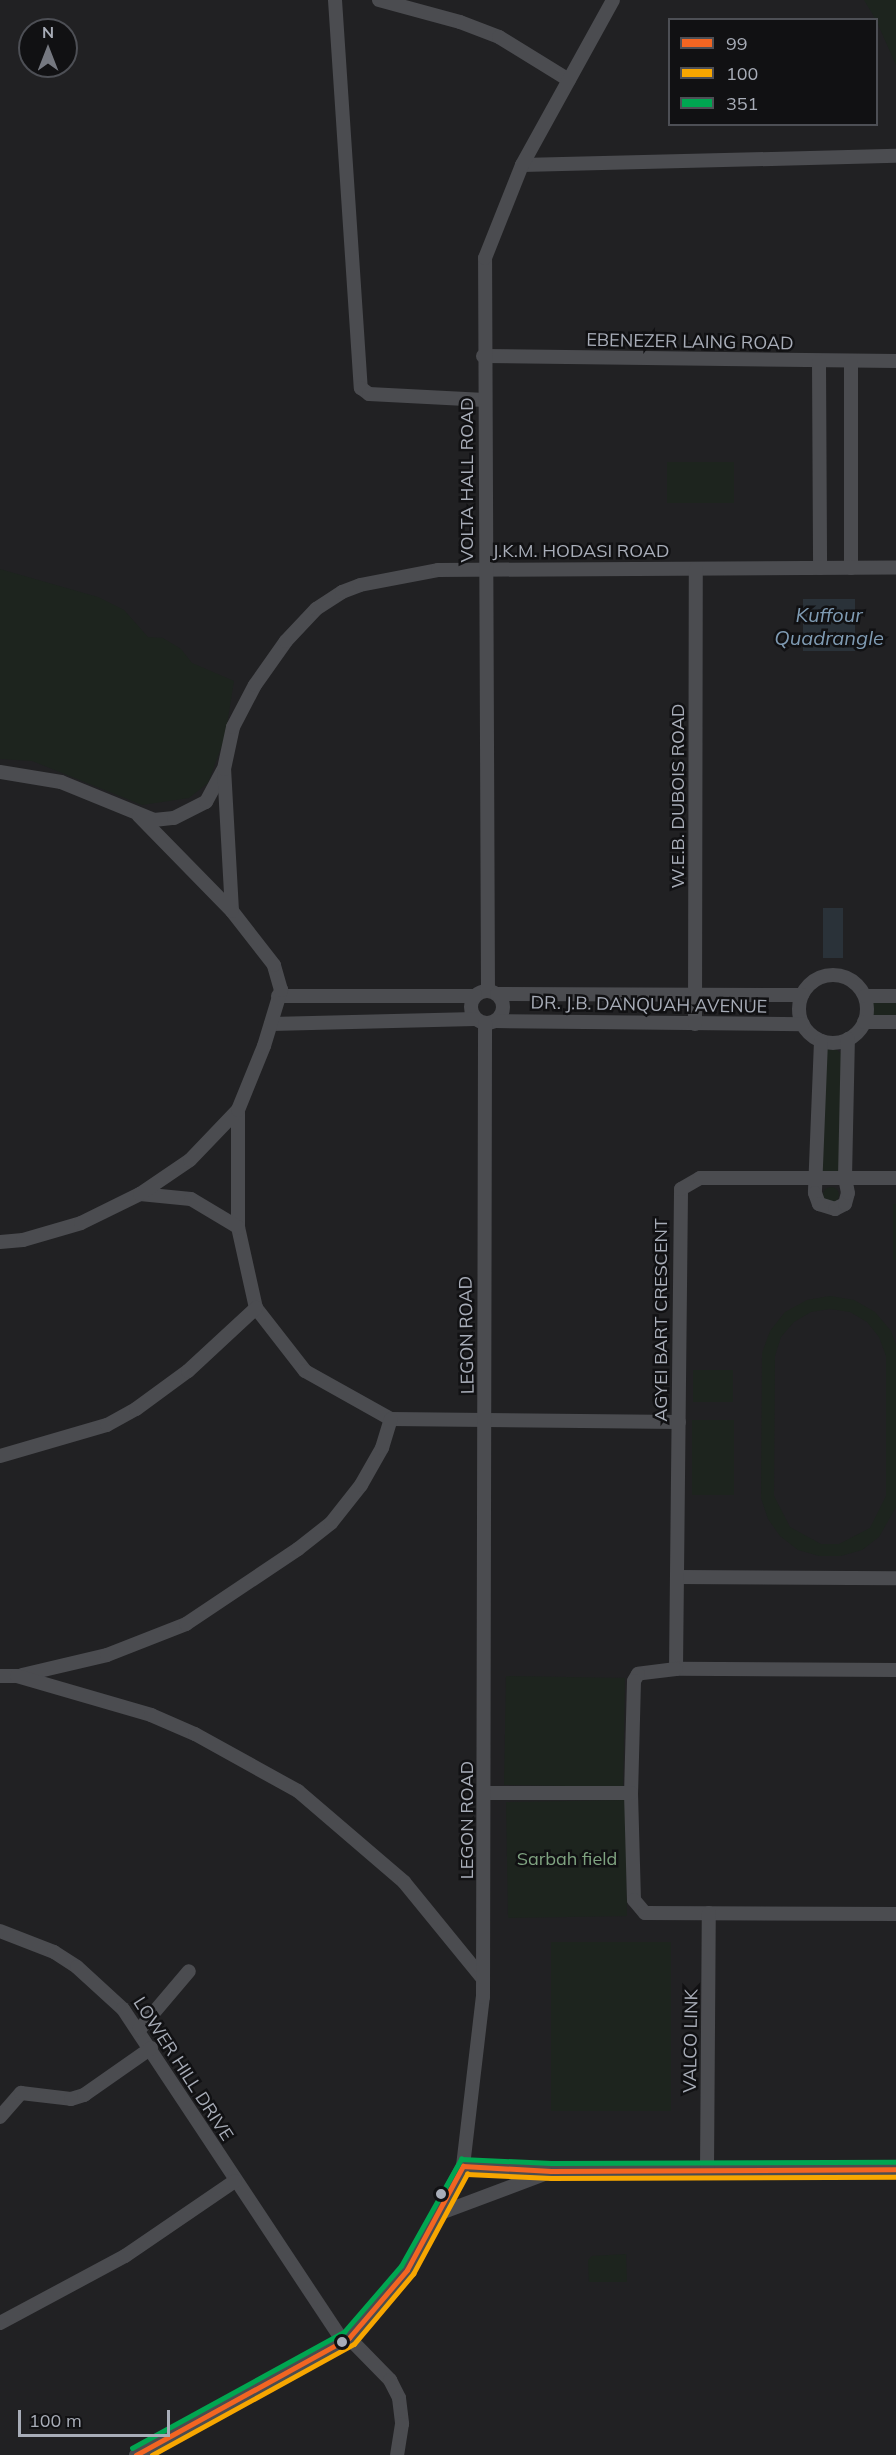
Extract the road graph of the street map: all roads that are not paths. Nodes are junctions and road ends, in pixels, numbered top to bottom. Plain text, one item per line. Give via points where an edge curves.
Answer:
1 (335, 0) edge
2 (379, 0) edge
3 (613, 0) edge
4 (569, 80) junction
5 (896, 156) edge
6 (522, 165) junction
7 (483, 356) junction
8 (819, 362) junction
9 (896, 362) edge
10 (851, 363) junction
11 (485, 400) junction
12 (820, 568) junction
13 (851, 568) junction
14 (896, 568) edge
15 (486, 569) junction
16 (696, 569) junction
17 (224, 769) junction
18 (0, 772) edge
19 (139, 816) junction
20 (232, 911) junction
21 (487, 994) junction
22 (695, 995) junction
23 (802, 995) junction
24 (278, 996) junction
25 (865, 996) junction
26 (896, 996) edge
27 (485, 1021) junction
28 (864, 1022) junction
29 (896, 1022) edge
30 (271, 1023) junction
31 (695, 1024) junction
32 (803, 1024) junction
33 (848, 1040) junction
34 (821, 1041) junction
35 (238, 1110) junction
36 (845, 1178) junction
37 (896, 1178) edge
38 (818, 1179) junction
39 (141, 1194) junction
40 (238, 1227) junction
41 (0, 1242) edge
42 (256, 1308) junction
43 (391, 1419) junction
44 (486, 1421) junction
45 (679, 1422) junction
46 (0, 1456) edge
47 (678, 1577) junction
48 (896, 1578) edge
49 (676, 1669) junction
50 (896, 1670) edge
51 (0, 1676) edge
52 (17, 1676) junction
53 (485, 1793) junction
54 (631, 1793) junction
55 (709, 1913) junction
56 (896, 1914) edge
57 (0, 1932) edge
58 (189, 1971) dead end
59 (483, 1979) junction
60 (139, 2030) junction
61 (151, 2048) junction
62 (0, 2117) edge
63 (463, 2166) junction
64 (896, 2169) edge
65 (708, 2170) junction
66 (551, 2171) junction
67 (235, 2181) junction
68 (438, 2214) junction
69 (0, 2323) edge
70 (346, 2340) junction
71 (136, 2455) edge
72 (397, 2455) edge

1 - 11 street via 361,388 369,394
2 - 4 street via 499,37
3 - 4 street, VOLTA HALL ROAD
4 - 6 street, VOLTA HALL ROAD
5 - 6 street
6 - 7 street, VOLTA HALL ROAD via 485,258
7 - 8 street, EBENEZER LAING ROAD
7 - 11 street, VOLTA HALL ROAD
8 - 10 street, EBENEZER LAING ROAD
8 - 12 street
9 - 10 street, EBENEZER LAING ROAD
10 - 13 street
11 - 15 street, VOLTA HALL ROAD
12 - 13 street, J.K.M. HODASI ROAD
12 - 16 street, J.K.M. HODASI ROAD
13 - 14 street, J.K.M. HODASI ROAD
15 - 16 street, J.K.M. HODASI ROAD
15 - 17 street, J.K.M. HODASI ROAD via 438,570 375,581 342,592 316,609 255,685 233,726
15 - 21 street, VOLTA HALL ROAD
16 - 22 street, W.E.B. DUBOIS ROAD
17 - 19 street via 206,802 192,812 154,820
17 - 20 street, J.K.M. HODASI ROAD
18 - 19 street via 61,782
19 - 20 street
20 - 24 street via 274,965
21 - 22 street, DR. J.B. DANQUAH AVENUE
21 - 24 street, DR. J.B. DANQUAH AVENUE
21 - 27 street via 471,1010
21 - 27 street via 503,1008
22 - 23 street, DR. J.B. DANQUAH AVENUE
22 - 31 street, W.E.B. DUBOIS ROAD
23 - 25 street via 811,983 832,975 853,981
23 - 32 street via 799,1009
24 - 30 street
25 - 26 street
25 - 28 street
27 - 30 street, DR. J.B. DANQUAH AVENUE
27 - 31 street, DR. J.B. DANQUAH AVENUE
27 - 44 street, LEGON ROAD
28 - 29 street
28 - 33 street
30 - 35 street
31 - 32 street, DR. J.B. DANQUAH AVENUE
32 - 34 street
33 - 34 street
33 - 36 street
34 - 38 street
35 - 39 street via 190,1160
35 - 40 street
36 - 37 street, AGYEI BART CRESCENT
36 - 38 street, AGYEI BART CRESCENT
36 - 38 street via 847,1199 835,1209 824,1208 816,1199
38 - 45 street, AGYEI BART CRESCENT via 700,1178 681,1189
39 - 40 street via 191,1199
39 - 41 street via 81,1223 23,1240
40 - 42 street
42 - 43 street via 305,1371
42 - 46 street via 188,1371 126,1414 68,1439
43 - 44 street
43 - 52 street via 382,1448 361,1485 331,1523 289,1556 186,1624 107,1655
44 - 45 street
44 - 53 street, LEGON ROAD
45 - 47 street, AGYEI BART CRESCENT
47 - 48 street
47 - 49 street, AGYEI BART CRESCENT
49 - 50 street
49 - 54 street via 645,1671 634,1681
51 - 52 street
52 - 59 street via 151,1715 195,1734 298,1791 404,1882
53 - 54 street
53 - 59 street, LEGON ROAD
54 - 55 street via 634,1900 639,1910
55 - 56 street
55 - 65 street, VALCO LINK
57 - 60 street, LOWER HILL DRIVE via 54,1952 93,1978
58 - 60 street
59 - 63 street, LEGON ROAD via 474,2096
60 - 61 street, LOWER HILL DRIVE
61 - 62 street via 84,2095 71,2099 21,2093
61 - 67 street, LOWER HILL DRIVE
63 - 66 street
63 - 68 street, LEGON ROAD
64 - 65 street
65 - 66 street
66 - 68 street
67 - 69 street via 125,2256
67 - 70 street, LOWER HILL DRIVE
68 - 70 street, LEGON ROAD via 407,2270
70 - 71 street, LEGON ROAD
70 - 72 street, LOWER HILL DRIVE via 390,2380 399,2398 402,2424

